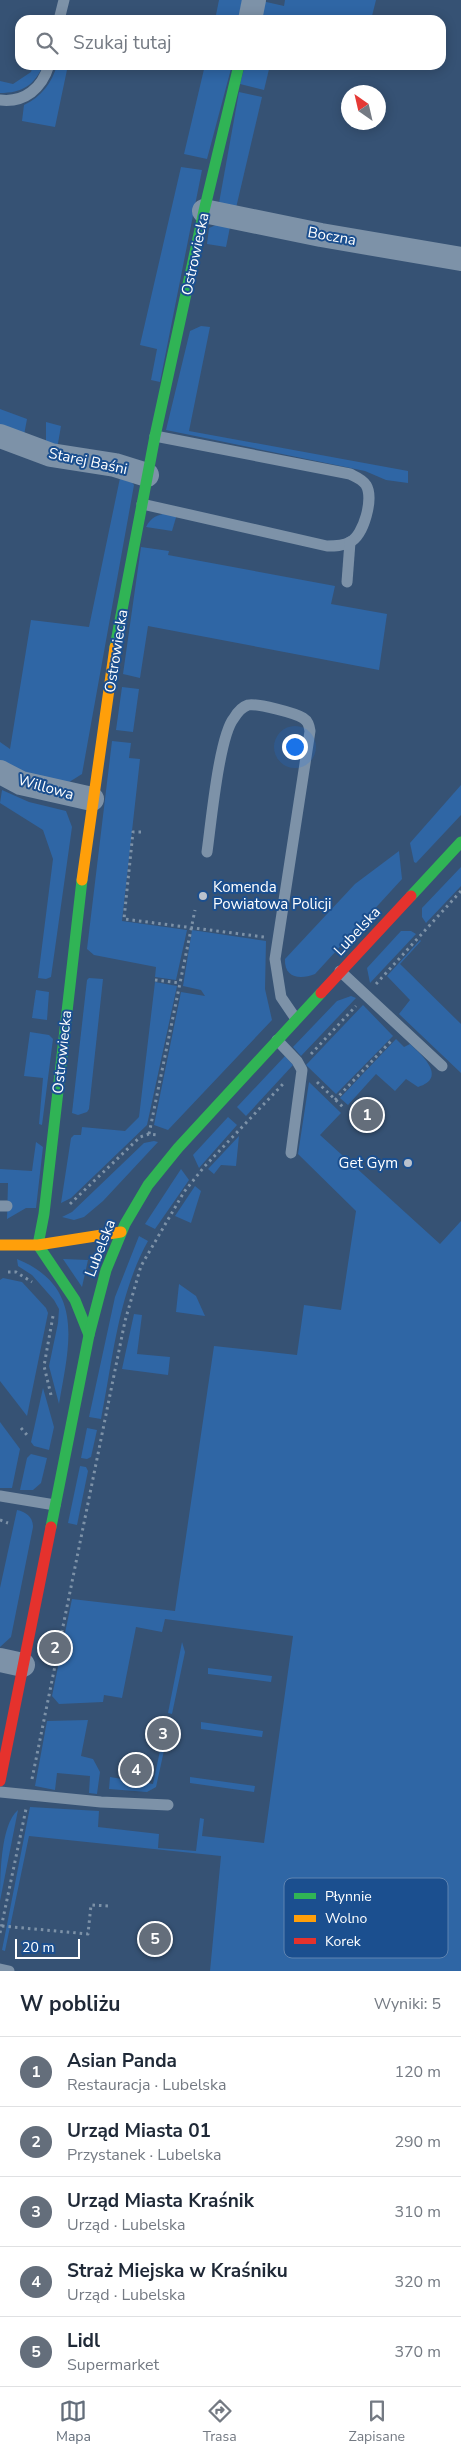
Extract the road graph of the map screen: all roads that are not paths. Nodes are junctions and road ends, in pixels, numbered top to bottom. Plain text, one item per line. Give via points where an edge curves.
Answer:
1 (64, 0) edge
2 (254, 0) edge
3 (61, 15) edge
4 (251, 15) edge
5 (47, 70) edge
6 (238, 70) edge
7 (0, 100) edge
8 (204, 211) junction
9 (461, 259) edge
10 (0, 436) edge
11 (155, 436) junction
12 (147, 475) junction
13 (142, 504) junction
14 (350, 542) junction
15 (347, 582) dead end
16 (0, 772) edge
17 (92, 799) junction
18 (461, 842) edge
19 (207, 852) dead end
20 (340, 971) junction
21 (296, 1019) junction
22 (276, 1040) junction
23 (442, 1066) dead end
24 (291, 1153) dead end
25 (121, 1232) junction
26 (0, 1245) edge
27 (38, 1245) junction
28 (89, 1335) junction
29 (0, 1496) edge
30 (55, 1505) junction
31 (0, 1660) edge
32 (23, 1664) junction
33 (0, 1781) edge
34 (0, 1792) edge
35 (168, 1805) dead end
36 (0, 1970) edge
37 (9, 1971) edge

1 - 3 lane
2 - 4 street
5 - 7 lane via 40,86 32,92 15,100
6 - 8 street, Ostrowiecka
8 - 9 street, Boczna
8 - 11 street, Ostrowiecka
10 - 12 street, Starej Baśni via 51,455 115,465
11 - 12 street, Ostrowiecka
11 - 14 lane via 359,478 370,495 363,529
12 - 13 street, Ostrowiecka
13 - 14 lane via 327,546
13 - 17 street, Ostrowiecka via 117,635
14 - 15 lane
16 - 17 street, Willowa via 21,783
17 - 27 street, Ostrowiecka
18 - 20 street, Lubelska
19 - 21 lane via 223,749 233,718 250,704 304,718 310,731 275,958 278,987 284,1004
20 - 21 street, Lubelska
20 - 23 lane
21 - 22 street, Lubelska
22 - 24 lane via 301,1065
22 - 25 street, Lubelska via 186,1138 145,1189
25 - 27 street
25 - 28 street, Lubelska via 108,1265
26 - 27 street
27 - 28 street via 75,1300
28 - 30 street, Lubelska
29 - 30 lane
30 - 32 street, Lubelska
31 - 32 street
32 - 33 street, Lubelska
34 - 35 lane
36 - 37 lane

